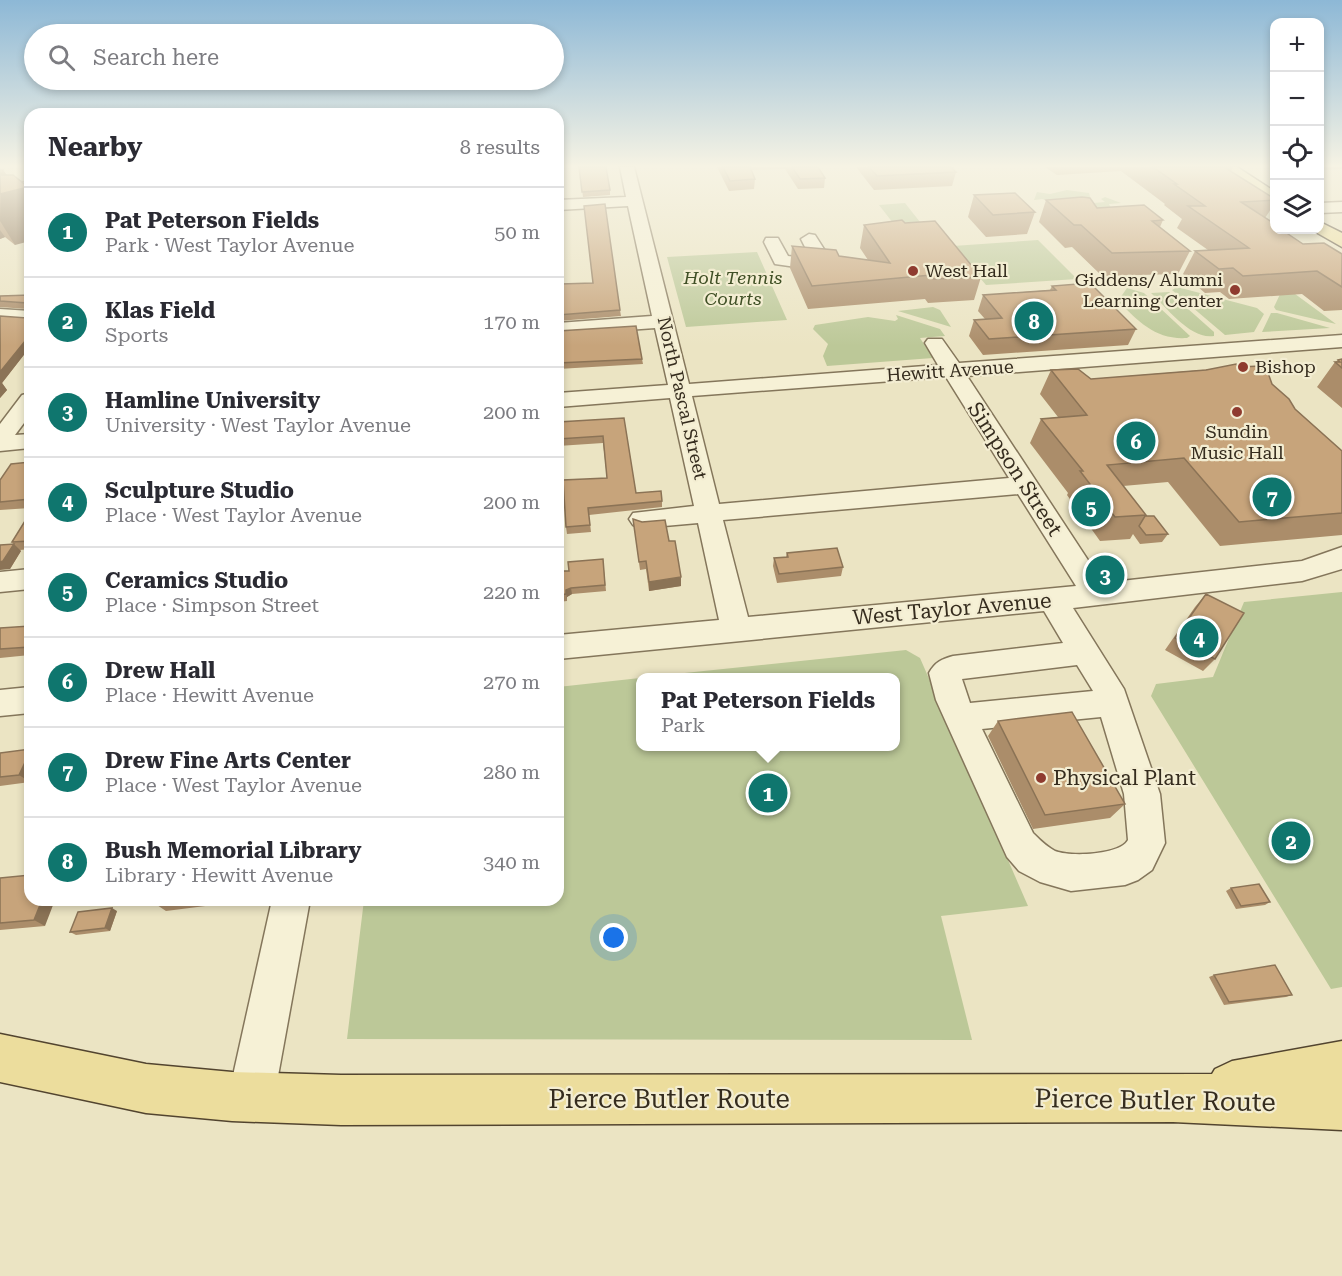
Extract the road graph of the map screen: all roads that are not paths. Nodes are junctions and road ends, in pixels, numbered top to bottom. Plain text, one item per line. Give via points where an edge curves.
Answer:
1 (641, 227) edge
2 (1324, 230) edge
3 (809, 239) dead end
4 (1342, 241) edge
5 (772, 242) dead end
6 (0, 315) edge
7 (24, 317) edge
8 (663, 321) junction
9 (564, 329) edge
10 (1342, 341) edge
11 (934, 343) dead end
12 (952, 370) junction
13 (681, 390) junction
14 (564, 400) edge
15 (24, 408) edge
16 (24, 441) edge
17 (0, 442) edge
18 (1026, 485) junction
19 (709, 514) junction
20 (642, 519) edge
21 (1342, 557) edge
22 (24, 580) edge
23 (0, 582) edge
24 (1096, 595) junction
25 (1052, 600) junction
26 (736, 630) junction
27 (564, 646) edge
28 (1085, 652) junction
29 (24, 701) edge
30 (1111, 703) junction
31 (0, 704) edge
32 (960, 718) junction
33 (290, 906) edge
34 (0, 1058) edge
35 (1342, 1065) edge
36 (1173, 1097) junction
37 (251, 1098) junction
38 (1342, 1105) edge

1 - 8 street, North Pascal Street
2 - 4 main road
3 - 5 street via 820,257 817,265 781,260
6 - 7 street
8 - 9 street
8 - 13 street, North Pascal Street
10 - 12 street, Hewitt Avenue
11 - 12 street, Simpson Street
12 - 13 street, Hewitt Avenue
12 - 18 street, Simpson Street
13 - 14 street, Hewitt Avenue
13 - 19 street, North Pascal Street
15 - 17 street
16 - 17 street
18 - 19 street
18 - 24 street, Simpson Street
19 - 20 street
19 - 26 street, North Pascal Street
21 - 24 street, West Taylor Avenue via 1302,571
22 - 23 street
24 - 25 street, West Taylor Avenue
25 - 26 street, West Taylor Avenue
25 - 28 street
26 - 27 street, West Taylor Avenue
28 - 30 street via 1108,689
28 - 32 street via 952,668 945,674 946,682
29 - 31 street
30 - 32 street
30 - 32 street via 1142,794 1147,843 1139,857 1125,867 1071,873 1032,858 1020,845
33 - 37 street
34 - 37 main road, Pierce Butler Route via 166,1091
35 - 36 main road
36 - 37 main road, Pierce Butler Route
36 - 38 main road, Pierce Butler Route

